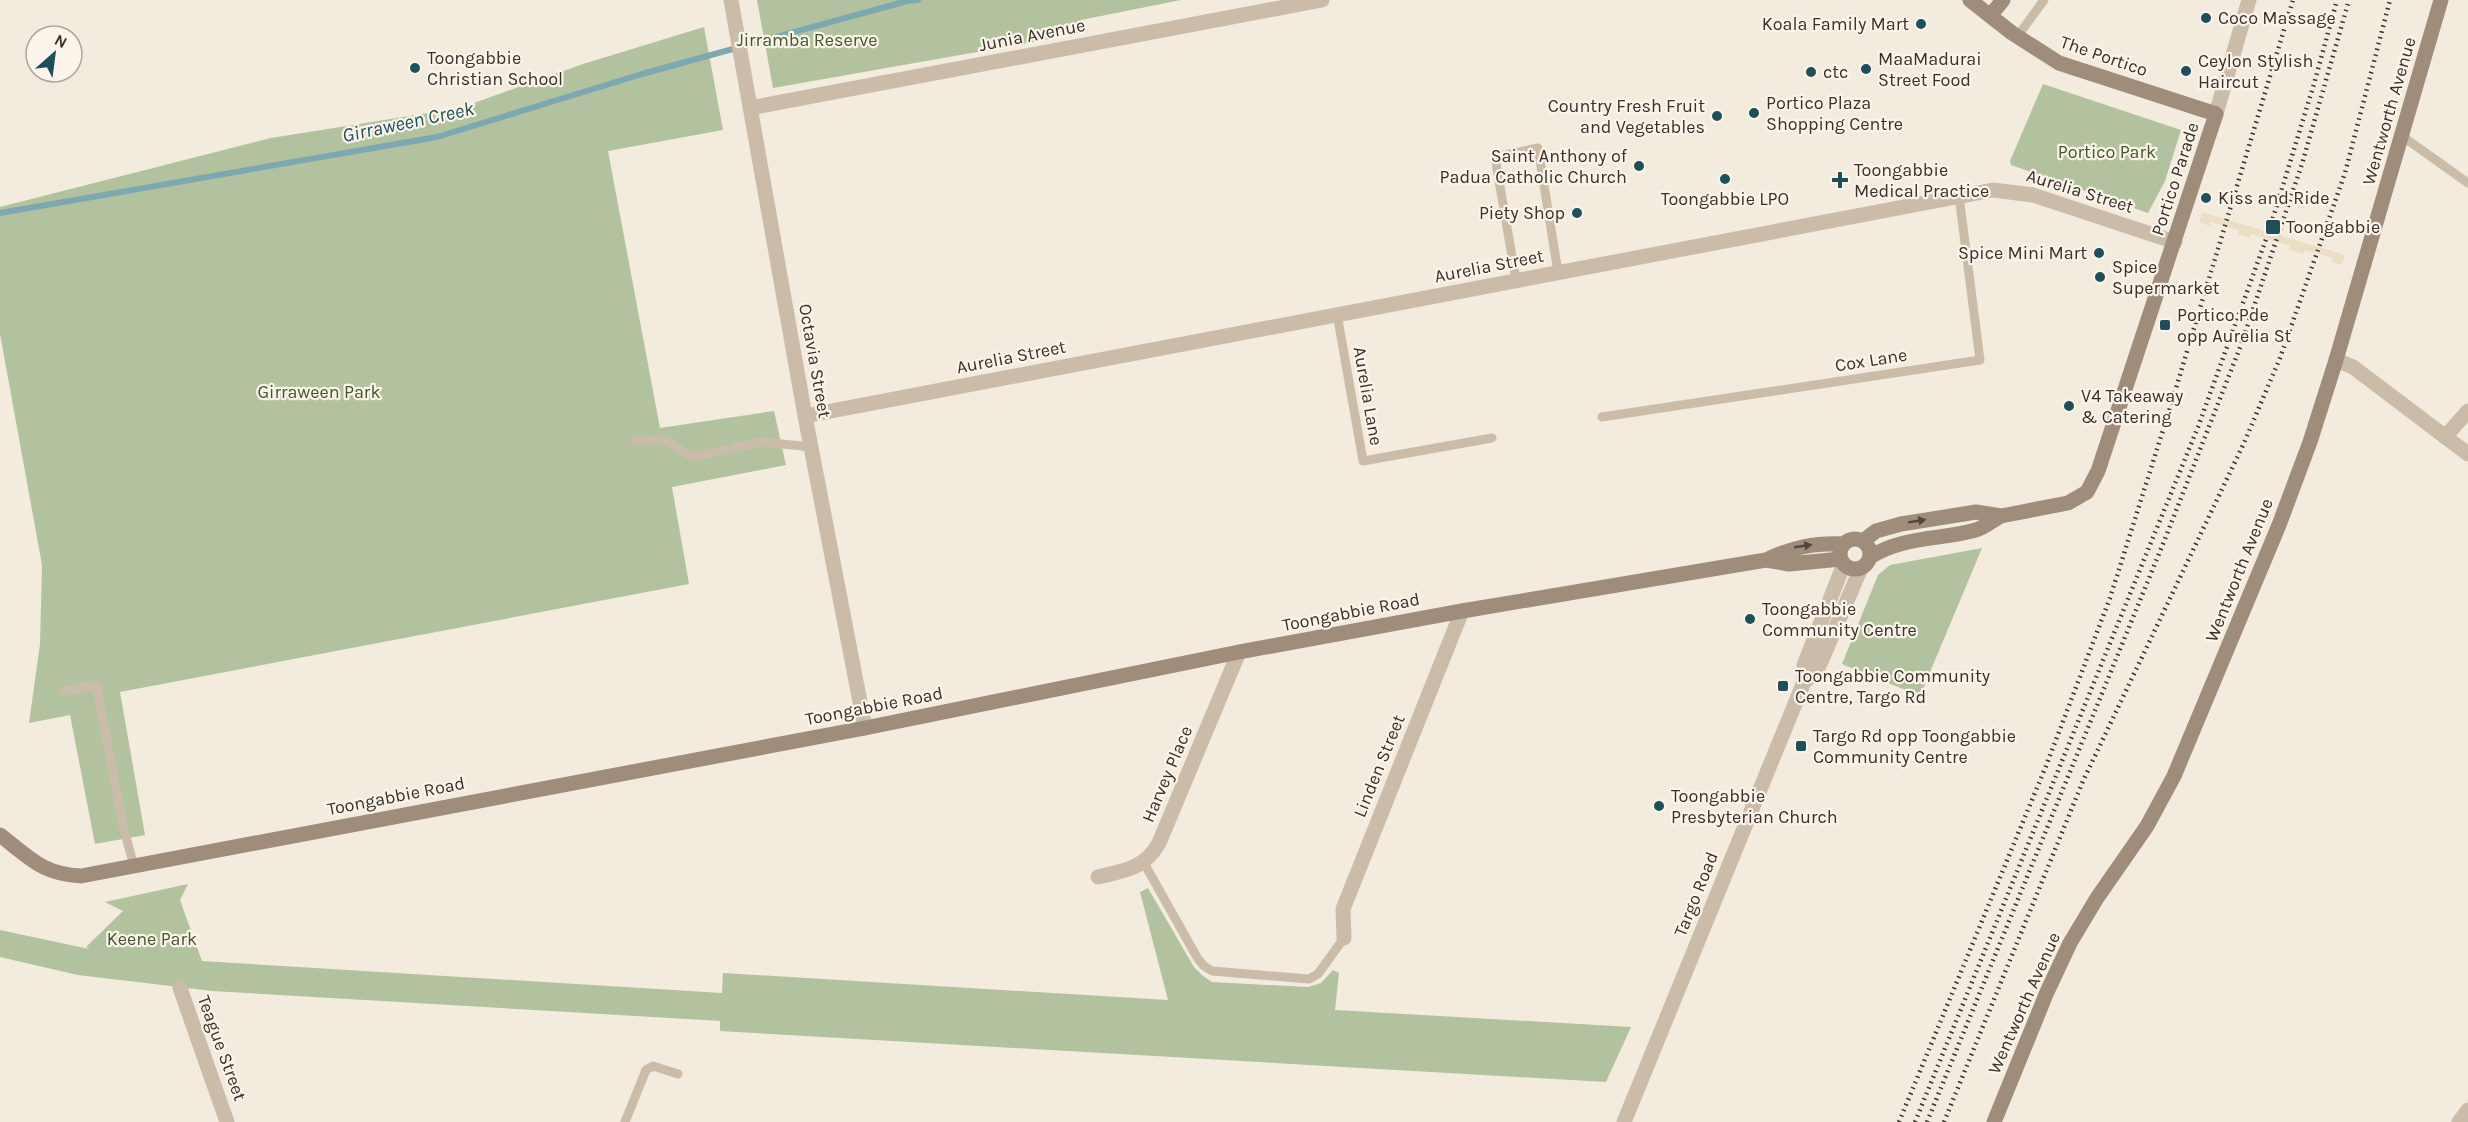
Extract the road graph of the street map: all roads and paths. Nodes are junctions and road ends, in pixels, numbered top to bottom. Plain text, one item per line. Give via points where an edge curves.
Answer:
1 (731, 0) edge
2 (1322, 0) edge
3 (1970, 0) edge
4 (2003, 0) edge
5 (2044, 0) edge
6 (2249, 0) edge
7 (2441, 0) edge
8 (1990, 16) junction
9 (2017, 37) junction
10 (750, 108) junction
11 (2216, 114) junction
12 (2402, 136) junction
13 (2468, 183) edge
14 (1959, 196) junction
15 (2175, 242) junction
16 (1558, 272) junction
17 (1516, 280) junction
18 (1337, 314) junction
19 (2336, 360) junction
20 (2468, 411) edge
21 (805, 416) junction
22 (1602, 417) dead end
23 (2445, 437) junction
24 (1492, 438) dead end
25 (636, 441) dead end
26 (812, 447) junction
27 (2468, 454) edge
28 (2001, 516) junction
29 (1863, 541) junction
30 (1844, 544) junction
31 (1766, 560) junction
32 (1842, 562) junction
33 (1865, 562) junction
34 (1462, 611) junction
35 (1239, 652) junction
36 (1804, 682) junction
37 (64, 691) dead end
38 (865, 728) junction
39 (0, 835) edge
40 (1144, 863) junction
41 (134, 866) junction
42 (1098, 877) dead end
43 (1344, 938) joint
44 (180, 988) dead end
45 (678, 1074) dead end
46 (2468, 1110) edge
47 (227, 1122) edge
48 (625, 1122) edge
49 (1624, 1122) edge
50 (1994, 1122) edge
51 (2459, 1122) edge

1 - 10 street, Octavia Street
2 - 10 street, Junia Avenue
3 - 8 main road, The Portico
4 - 8 main road
5 - 9 lane
6 - 11 street, Portico Parade
7 - 12 main road, Wentworth Avenue
8 - 9 main road, The Portico
9 - 11 main road, The Portico via 2059,63
10 - 21 street, Octavia Street
11 - 15 main road, Portico Parade
12 - 13 lane
12 - 19 main road, Wentworth Avenue
14 - 15 street, Aurelia Street via 1993,190 2018,192
14 - 16 street, Aurelia Street
14 - 22 lane, Cox Lane via 1980,360
15 - 28 main road, Portico Parade via 2098,471 2087,492 2068,504
16 - 17 street, Aurelia Street
16 - 17 lane via 1538,148 1495,157
17 - 18 street, Aurelia Street
18 - 21 street, Aurelia Street
18 - 24 lane, Aurelia Lane via 1363,461
19 - 23 street via 2353,368
19 - 50 main road, Wentworth Avenue via 2295,482 2174,776 2147,826 2070,943
20 - 23 street
21 - 26 street, Octavia Street
23 - 27 street
25 - 26 lane via 665,440 693,457 761,442
26 - 38 street, Octavia Street
29 -> 28 main road via 1876,531 1901,524 1976,512
28 - 33 main road via 1977,530 1882,549
29 - 30 main road via 1852,539
29 - 33 main road via 1869,548
31 -> 30 main road, Toongabbie Road via 1790,548
30 - 32 main road via 1840,551
31 - 32 main road, Toongabbie Road via 1789,564
31 - 34 main road, Toongabbie Road
32 - 33 main road via 1852,569
32 - 36 street, Targo Road via 1804,665
33 - 36 street, Targo Road via 1817,671
34 - 35 main road, Toongabbie Road
34 - 43 street, Linden Street via 1343,909
35 - 38 main road, Toongabbie Road
35 - 40 street, Harvey Place via 1159,843
36 - 49 street, Targo Road
37 - 41 lane via 96,685
38 - 41 main road, Toongabbie Road
39 - 41 main road, Toongabbie Road via 39,865 59,874 81,876
40 - 42 street
40 - 43 lane via 1198,959 1212,970 1309,979 1318,974
44 - 47 street, Teague Street
45 - 48 lane via 653,1066 646,1070
46 - 51 street

